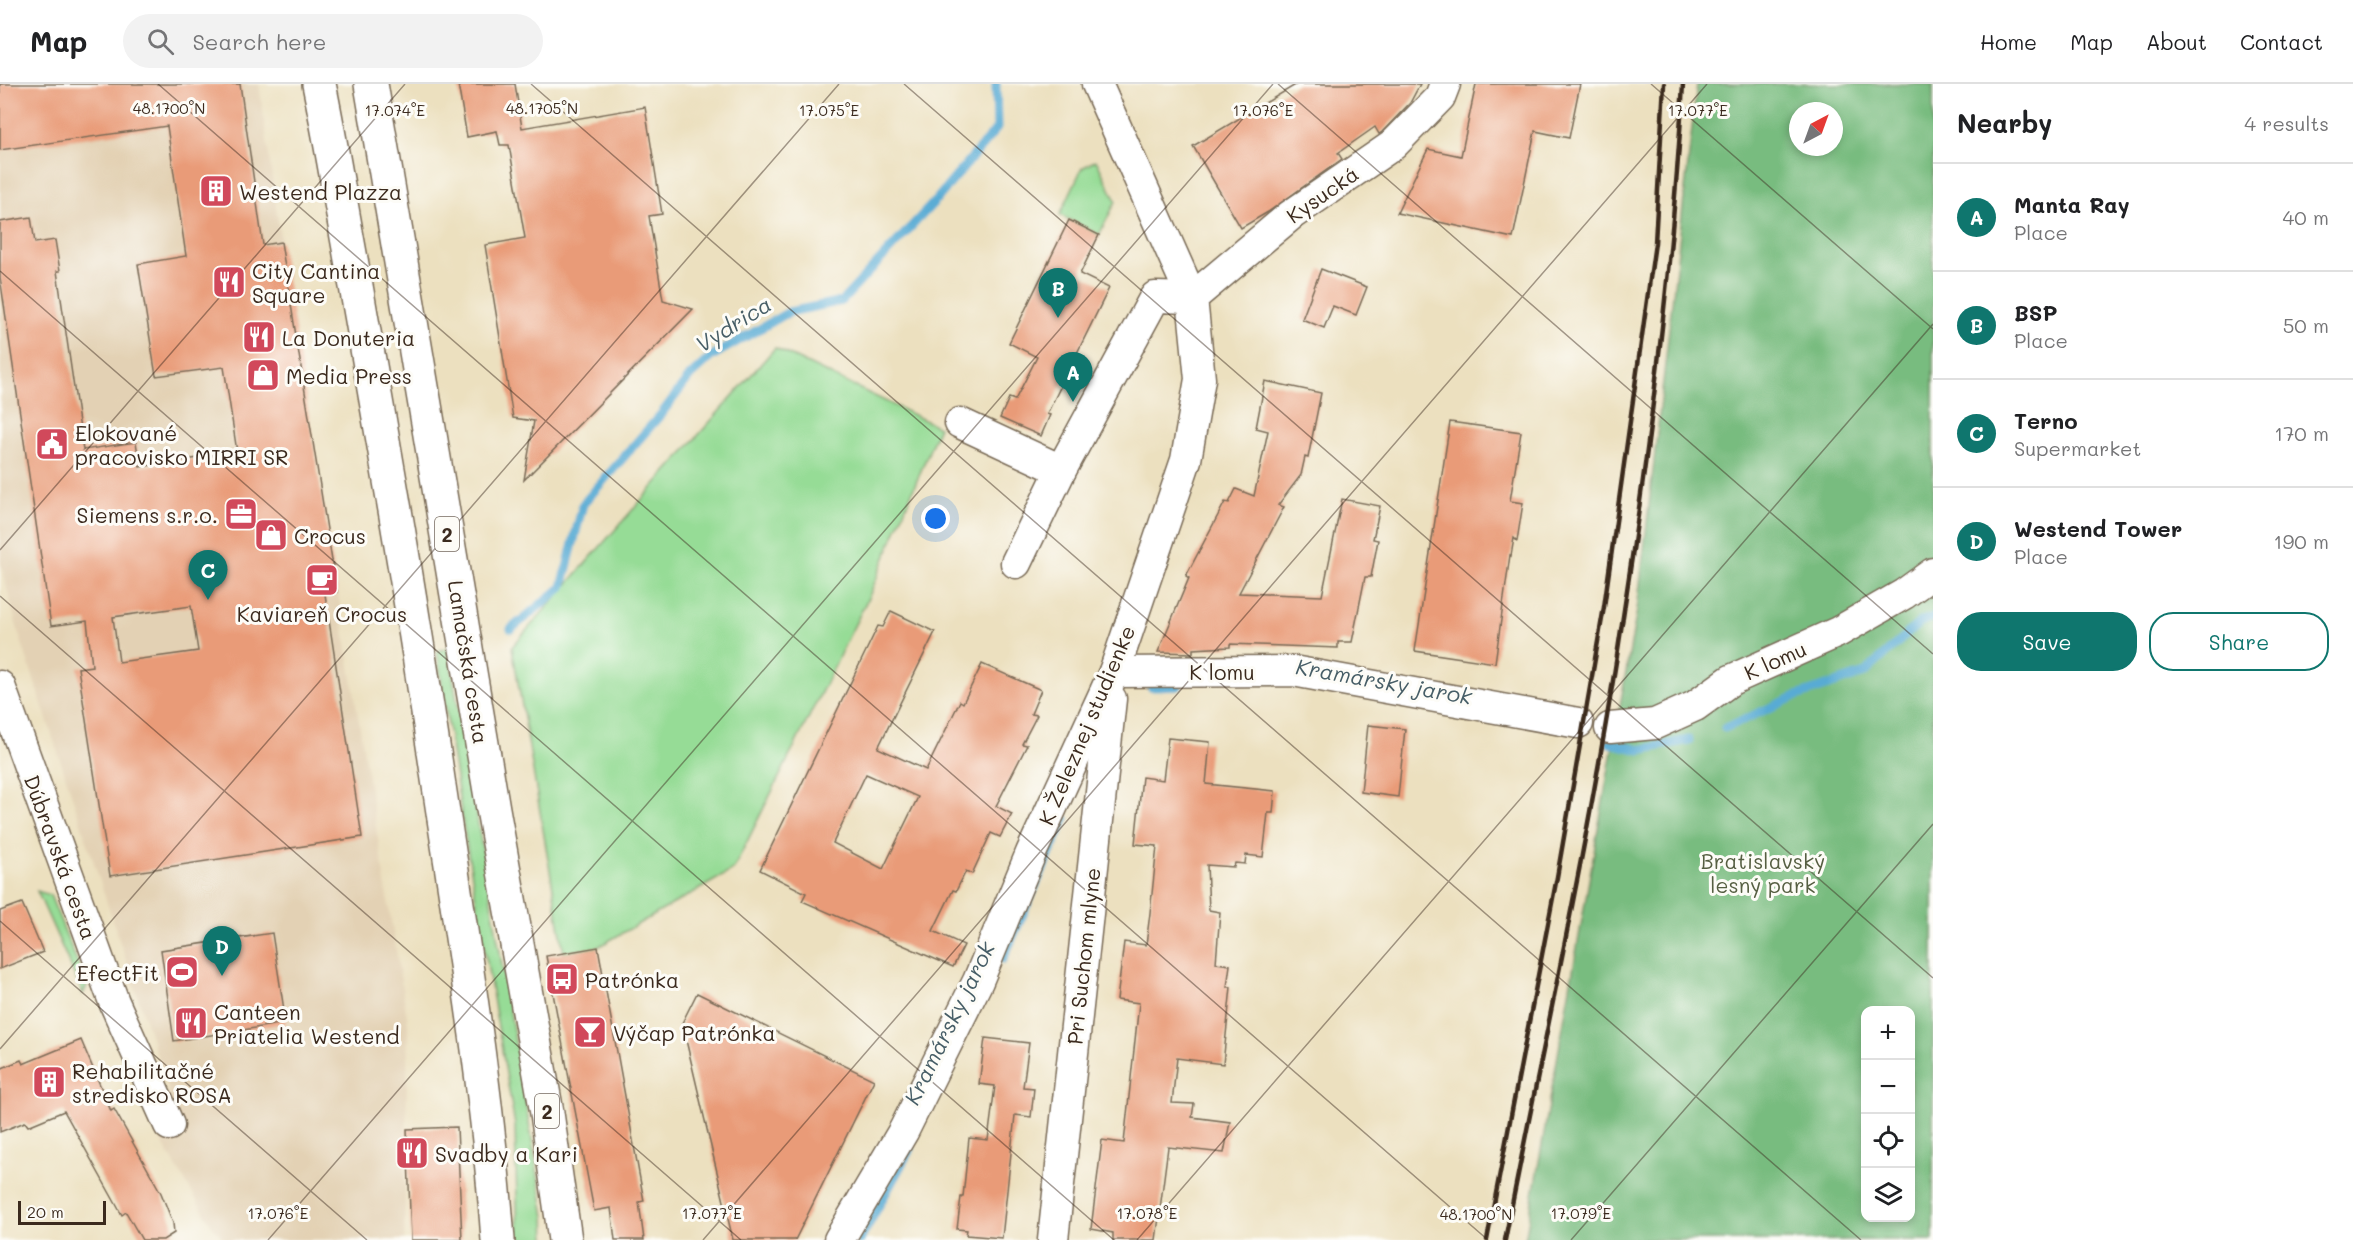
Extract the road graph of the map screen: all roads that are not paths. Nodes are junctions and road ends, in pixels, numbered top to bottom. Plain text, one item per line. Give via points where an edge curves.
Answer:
1 (319, 84) edge
2 (371, 84) edge
3 (1097, 84) edge
4 (1445, 84) edge
5 (1192, 298) junction
6 (960, 423) dead end
7 (1061, 470) junction
8 (1016, 563) dead end
9 (1933, 573) edge
10 (1114, 672) junction
11 (0, 686) edge
12 (1578, 723) dead end
13 (1610, 728) dead end
14 (169, 1125) dead end
15 (498, 1240) edge
16 (565, 1240) edge
17 (839, 1240) edge
18 (1053, 1240) edge

1 - 15 main road via 430,723 492,1153
2 - 16 main road, Lamačská cesta / 2 via 547,1113
3 - 5 street, K Železnej studienke
4 - 5 street, Kysucká via 1440,97 1393,145 1291,215
5 - 7 street via 1155,297
5 - 10 street, K Železnej studienke via 1200,379 1186,460
6 - 7 street
7 - 8 street
9 - 13 street, K lomu via 1838,632 1731,680 1695,706 1655,724
10 - 12 street, K lomu via 1293,671
10 - 17 street, K Železnej studienke via 1031,853 978,981 908,1122
10 - 18 street, Pri Suchom mlyne
11 - 14 street, Dúbravská cesta via 114,1002

